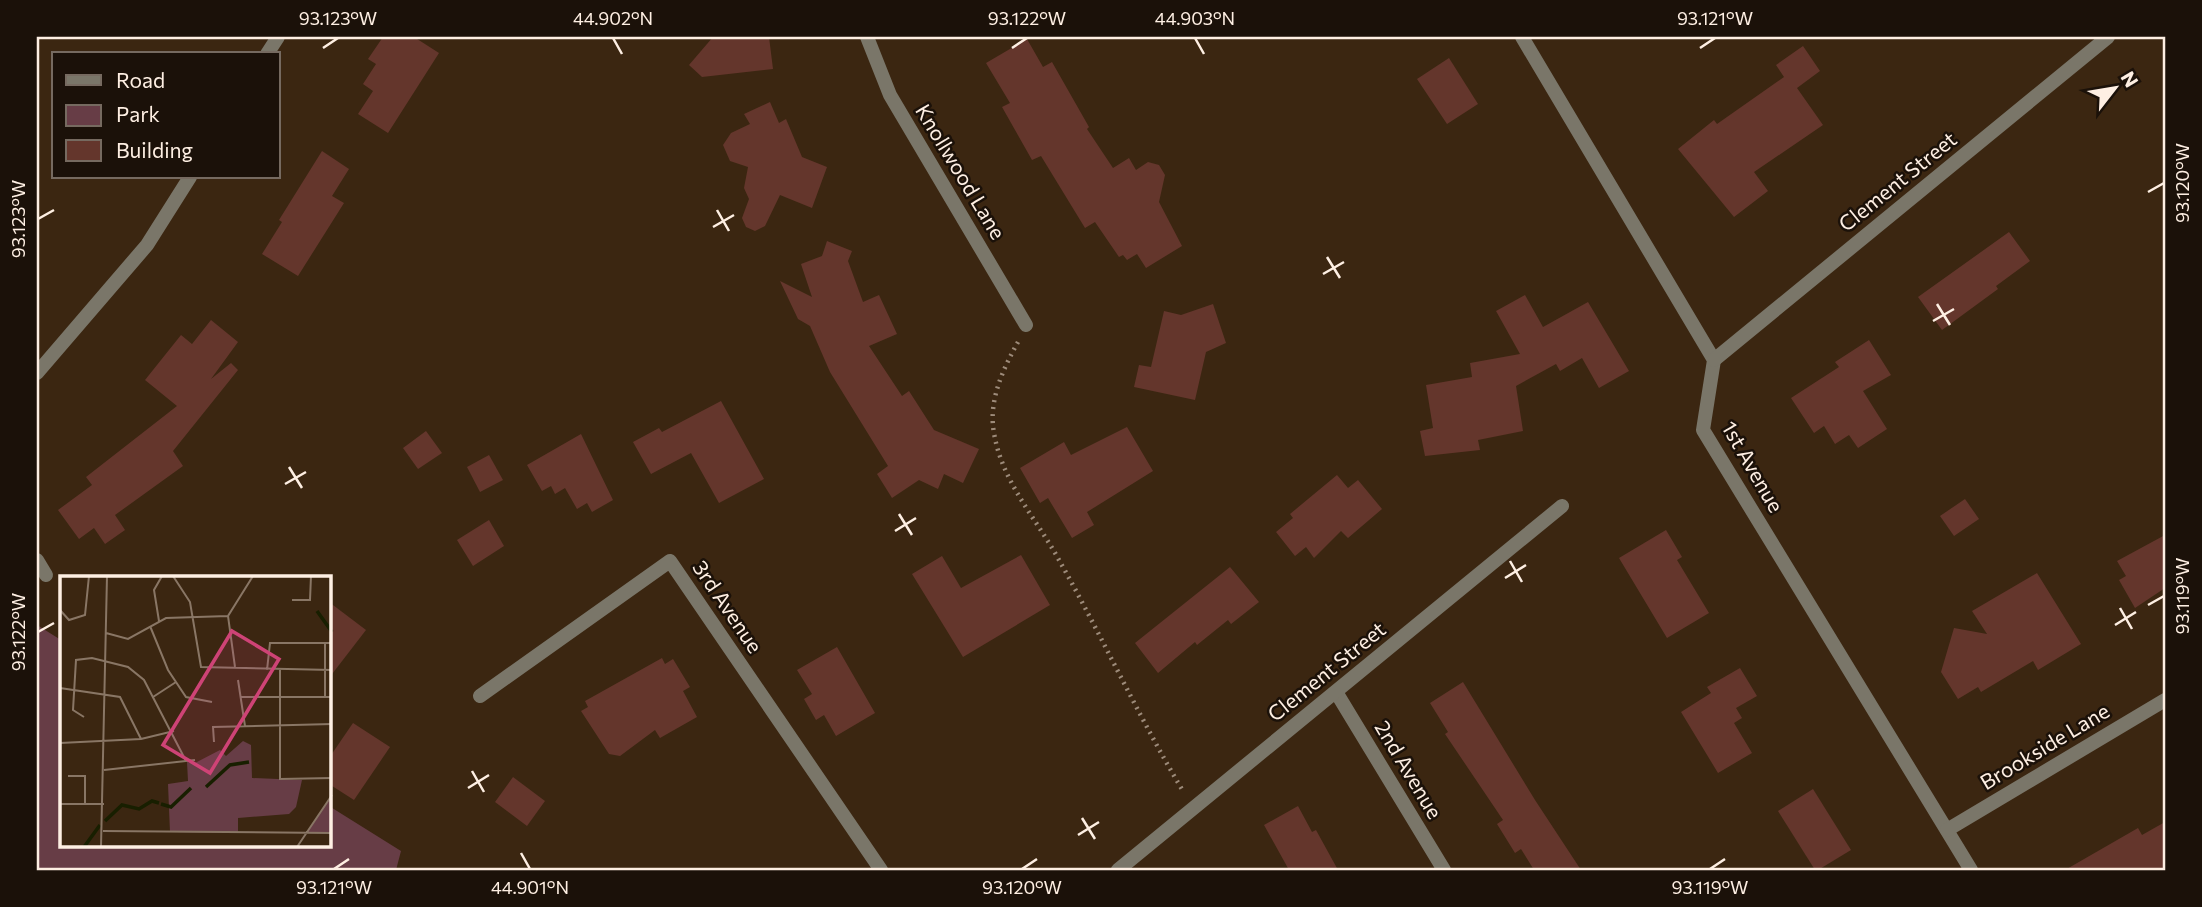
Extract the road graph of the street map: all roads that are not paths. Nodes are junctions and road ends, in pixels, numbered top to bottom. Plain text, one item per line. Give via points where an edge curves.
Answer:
1 (278, 37) edge
2 (867, 37) edge
3 (1522, 37) edge
4 (2108, 37) edge
5 (268, 52) edge
6 (189, 178) edge
7 (1026, 325) road end
8 (1713, 360) junction
9 (37, 373) edge
10 (1562, 506) dead end
11 (37, 560) edge
12 (46, 575) dead end
13 (1336, 692) junction
14 (480, 696) dead end
15 (2165, 700) edge
16 (1947, 830) junction
17 (881, 870) edge
18 (1118, 870) edge
19 (1444, 870) edge
20 (1971, 870) edge

1 - 5 street
2 - 7 street, Knollwood Lane via 890,95
3 - 8 street
4 - 8 street, Clement Street
6 - 9 street via 147,245
8 - 16 street, 1st Avenue via 1703,430
10 - 13 street, Clement Street
11 - 12 street
13 - 18 street, Clement Street
13 - 19 street, 2nd Avenue
14 - 17 street, 3rd Avenue via 670,561
15 - 16 street, Brookside Lane
16 - 20 street, 1st Avenue

